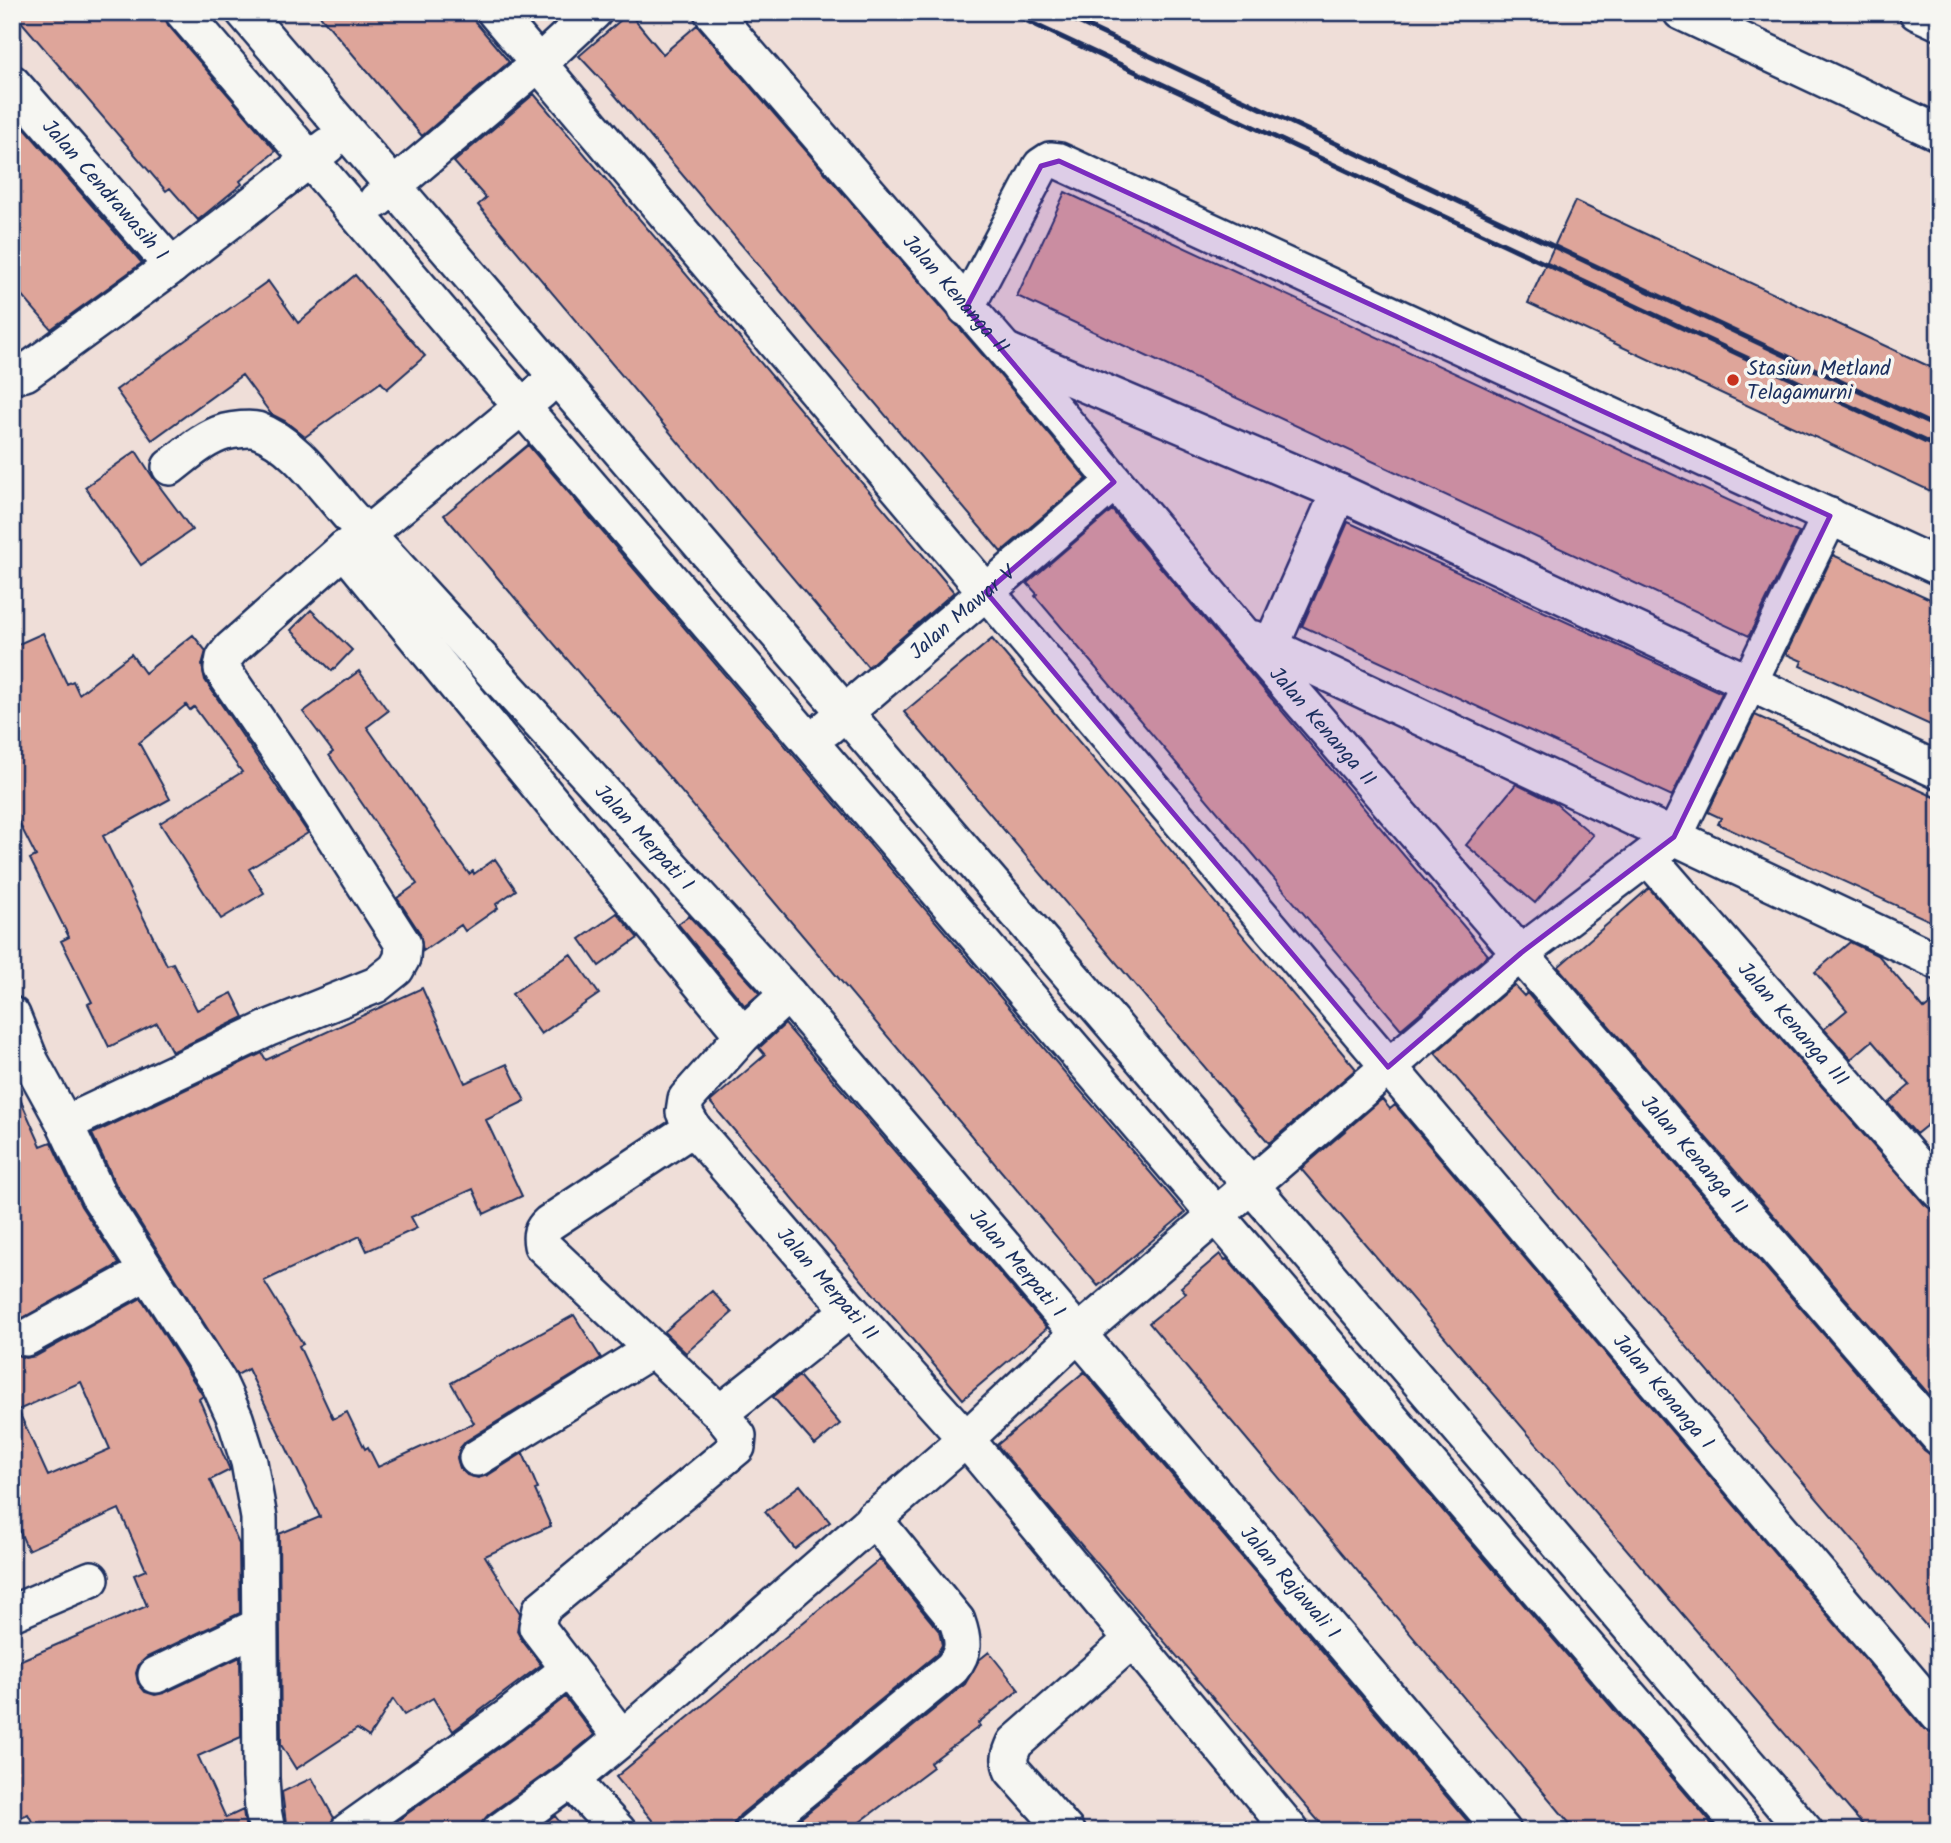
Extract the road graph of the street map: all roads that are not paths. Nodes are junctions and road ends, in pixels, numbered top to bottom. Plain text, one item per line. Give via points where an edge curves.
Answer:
1 (183, 12) edge
2 (244, 12) edge
3 (495, 12) edge
4 (594, 12) edge
5 (712, 12) edge
6 (1681, 12) edge
7 (1917, 12) edge
8 (1939, 22) edge
9 (538, 64) junction
10 (12, 83) edge
11 (346, 130) junction
12 (1939, 133) edge
13 (311, 159) junction
14 (394, 186) junction
15 (359, 215) junction
16 (172, 266) junction
17 (966, 308) junction
18 (1003, 348) junction
19 (16, 369) edge
20 (558, 377) junction
21 (523, 407) junction
22 (170, 467) dead end
23 (1114, 482) junction
24 (1339, 492) junction
25 (1830, 516) junction
26 (356, 541) junction
27 (1939, 567) edge
28 (986, 592) junction
29 (1256, 639) junction
30 (1749, 683) junction
31 (845, 712) junction
32 (811, 742) junction
33 (1939, 771) edge
34 (1661, 848) junction
35 (1521, 953) junction
36 (1939, 962) edge
37 (788, 994) junction
38 (12, 1015) edge
39 (743, 1035) junction
40 (1388, 1067) junction
41 (65, 1124) junction
42 (693, 1128) junction
43 (1251, 1185) junction
44 (1939, 1191) edge
45 (1216, 1215) junction
46 (147, 1272) junction
47 (850, 1310) junction
48 (1078, 1334) junction
49 (26, 1338) dead end
50 (653, 1349) junction
51 (720, 1413) junction
52 (1939, 1437) edge
53 (966, 1439) junction
54 (477, 1458) dead end
55 (873, 1518) junction
56 (92, 1579) dead end
57 (12, 1613) edge
58 (259, 1626) junction
59 (1133, 1639) junction
60 (569, 1669) junction
61 (156, 1675) dead end
62 (1939, 1716) edge
63 (622, 1738) junction
64 (571, 1780) junction
65 (268, 1831) edge
66 (348, 1831) edge
67 (500, 1831) edge
68 (618, 1831) edge
69 (753, 1831) edge
70 (1066, 1831) edge
71 (1291, 1831) edge
72 (1503, 1831) edge
73 (1745, 1831) edge
74 (1805, 1831) edge

1 - 13 street
2 - 11 street
3 - 9 street, Jalan Kenanga I
4 - 9 street
5 - 17 street, Jalan Kenanga II
6 - 12 street
7 - 8 street
9 - 14 street
9 - 28 street, Jalan Kenanga I
10 - 16 street, Jalan Cendrawasih I
11 - 13 street
11 - 14 street
13 - 15 street
13 - 16 street
14 - 15 street
14 - 20 street
15 - 21 street
16 - 19 street
17 - 18 street, Jalan Kenanga II
17 - 25 street via 1041,166 1059,161
18 - 23 street, Jalan Kenanga II
18 - 24 street
20 - 21 street
20 - 31 street
21 - 26 street
21 - 32 street
22 - 26 street, Jalan Merpati I via 225,432 256,429 308,467 350,519
23 - 28 street, Jalan Mawar V
23 - 29 street, Jalan Kenanga II
24 - 29 street
24 - 30 street
25 - 27 street
25 - 30 street
26 - 37 street, Jalan Merpati I
26 - 39 street
26 - 41 street via 231,649 222,669 403,944 402,958 376,985 269,1028
28 - 31 street, Jalan Mawar V
28 - 40 street, Jalan Kenanga I
29 - 34 street
29 - 35 street, Jalan Kenanga II
30 - 33 street
30 - 34 street
31 - 32 street, Jalan Mawar V
31 - 43 street
32 - 45 street
34 - 35 street
34 - 36 street
34 - 44 street, Jalan Kenanga III
35 - 40 street
35 - 52 street, Jalan Kenanga II
37 - 39 street
37 - 48 street, Jalan Merpati I
38 - 41 street
39 - 42 street via 686,1098 684,1112
40 - 43 street
40 - 62 street, Jalan Kenanga I
41 - 46 street via 98,1195
42 - 47 street, Jalan Merpati II
42 - 50 street via 549,1223 540,1238 542,1245
43 - 45 street
43 - 74 street
45 - 48 street
45 - 73 street
46 - 49 street
46 - 58 street via 218,1381 249,1462 259,1518
47 - 51 street
47 - 53 street, Jalan Merpati II
48 - 53 street
48 - 72 street, Jalan Rajawali I
50 - 51 street
50 - 54 street
51 - 60 street via 738,1436 737,1447 541,1609 537,1628
53 - 55 street
53 - 59 street, Jalan Merpati II
55 - 63 street
55 - 69 street via 957,1622 963,1638 961,1657
56 - 57 street
58 - 61 street
58 - 65 street via 261,1778
59 - 70 street via 1015,1743 1010,1754 1012,1770
59 - 71 street, Jalan Merpati II
60 - 63 street
60 - 66 street
63 - 64 street
64 - 67 street
64 - 68 street

